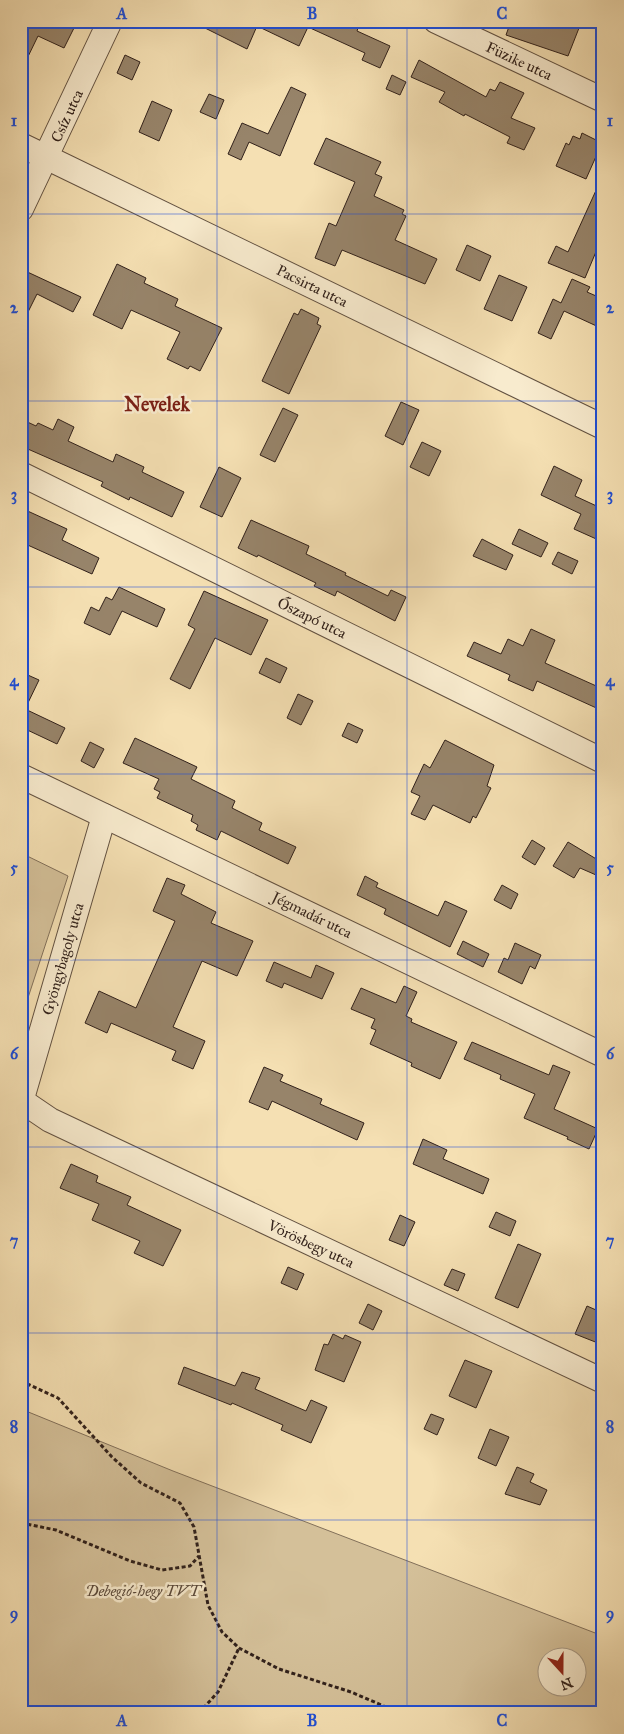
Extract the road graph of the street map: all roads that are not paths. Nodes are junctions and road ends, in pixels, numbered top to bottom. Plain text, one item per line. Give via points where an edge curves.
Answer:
1 (110, 21) edge
2 (436, 21) edge
3 (603, 100) edge
4 (21, 145) edge
5 (47, 157) junction
6 (21, 209) edge
7 (603, 427) edge
8 (21, 474) edge
9 (603, 761) edge
10 (21, 776) edge
11 (104, 816) junction
12 (603, 1055) edge
13 (21, 1102) edge
14 (603, 1381) edge

1 - 5 street, Csíz utca
2 - 3 street, Füzike utca
4 - 5 street, Pacsirta utca
5 - 6 street, Csíz utca
5 - 7 street, Pacsirta utca
8 - 9 street, Őszapó utca
10 - 11 street, Jégmadár utca
11 - 12 street, Jégmadár utca
11 - 13 street, Gyöngybagoly utca
13 - 14 street, Vörösbegy utca via 50,1120

